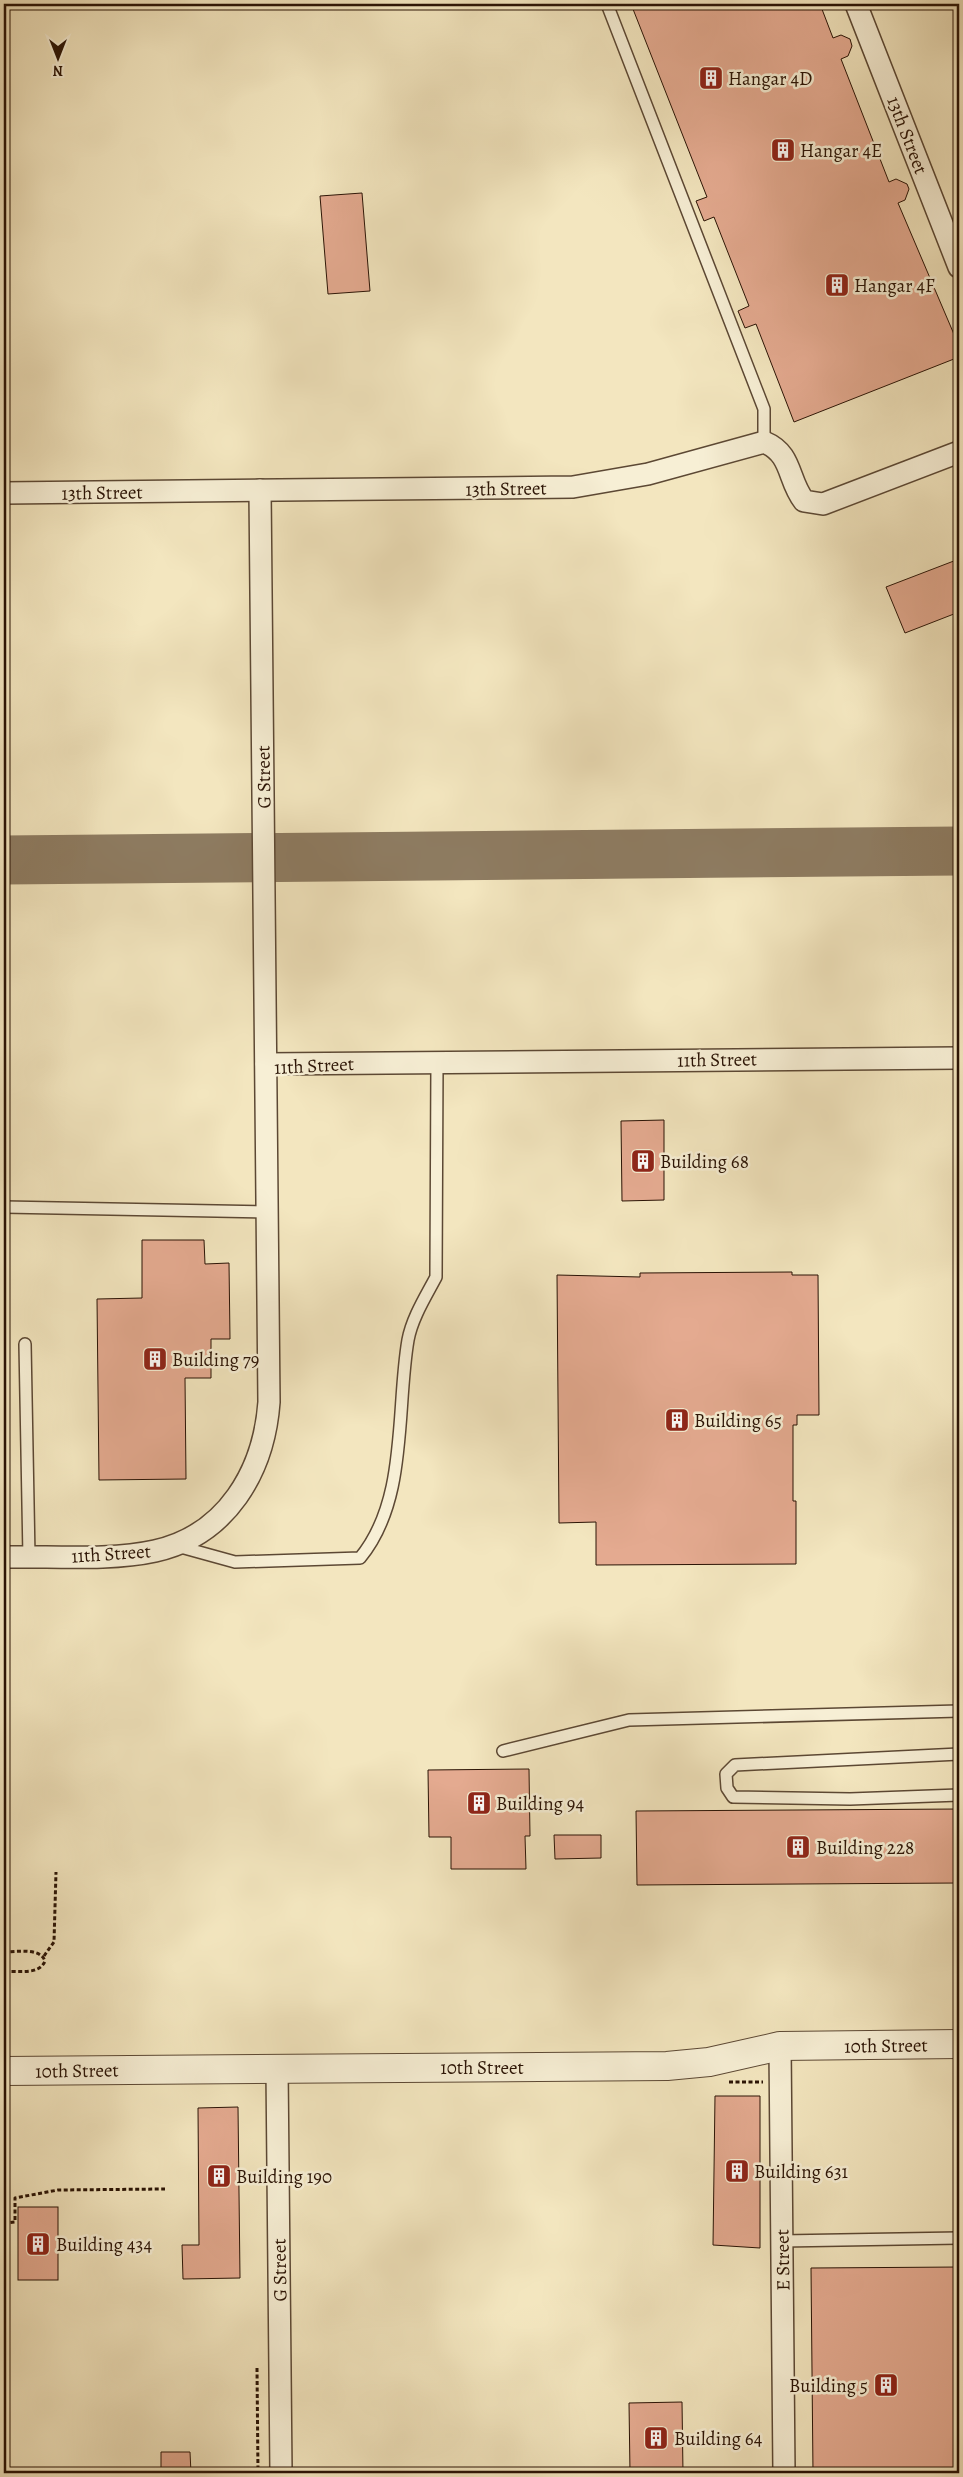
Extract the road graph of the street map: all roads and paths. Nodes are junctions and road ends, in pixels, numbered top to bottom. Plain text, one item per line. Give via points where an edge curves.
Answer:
1 (607, 4) edge
2 (856, 4) edge
3 (959, 267) edge
4 (764, 442) junction
5 (959, 452) edge
6 (260, 490) junction
7 (4, 493) edge
8 (959, 1058) edge
9 (437, 1062) junction
10 (266, 1064) junction
11 (4, 1207) edge
12 (267, 1212) junction
13 (25, 1344) dead end
14 (175, 1545) junction
15 (4, 1557) edge
16 (29, 1557) junction
17 (959, 1711) edge
18 (503, 1751) dead end
19 (959, 1754) edge
20 (959, 1796) edge
21 (56, 1872) dead end
22 (4, 1952) edge
23 (44, 1956) junction
24 (4, 1972) edge
25 (959, 2044) edge
26 (780, 2046) junction
27 (277, 2068) junction
28 (4, 2071) edge
29 (165, 2189) dead end
30 (4, 2222) edge
31 (959, 2238) edge
32 (782, 2241) junction
33 (257, 2368) dead end
34 (258, 2473) edge
35 (281, 2473) edge
36 (784, 2473) edge

1 - 4 lane via 764,409
2 - 3 street, 13th Street
4 - 5 street via 776,447 783,455 800,496 813,504 824,504
4 - 6 street, 13th Street via 648,474 573,486
6 - 7 street, 13th Street
6 - 10 street, G Street
8 - 9 street, 11th Street
9 - 10 street, 11th Street
9 - 14 lane via 436,1277 408,1338 392,1495 371,1545 360,1558 235,1562
10 - 12 street, 11th Street
11 - 12 lane
12 - 14 street, 11th Street via 269,1402 264,1439 250,1478 237,1497 219,1517
13 - 16 lane
14 - 16 street, 11th Street via 139,1554
15 - 16 street, 11th Street
17 - 18 lane via 629,1720
19 - 20 lane via 735,1765 726,1774 727,1788 733,1797 850,1799
21 - 23 path via 54,1942
22 - 23 path
23 - 24 path via 43,1966 36,1971
25 - 26 street, 10th Street
26 - 27 street, 10th Street via 709,2062 667,2066
26 - 32 street, E Street
27 - 28 street, 10th Street
27 - 35 street, G Street
29 - 30 path via 58,2190 14,2198 15,2222
31 - 32 lane
32 - 36 street, E Street
33 - 34 path

